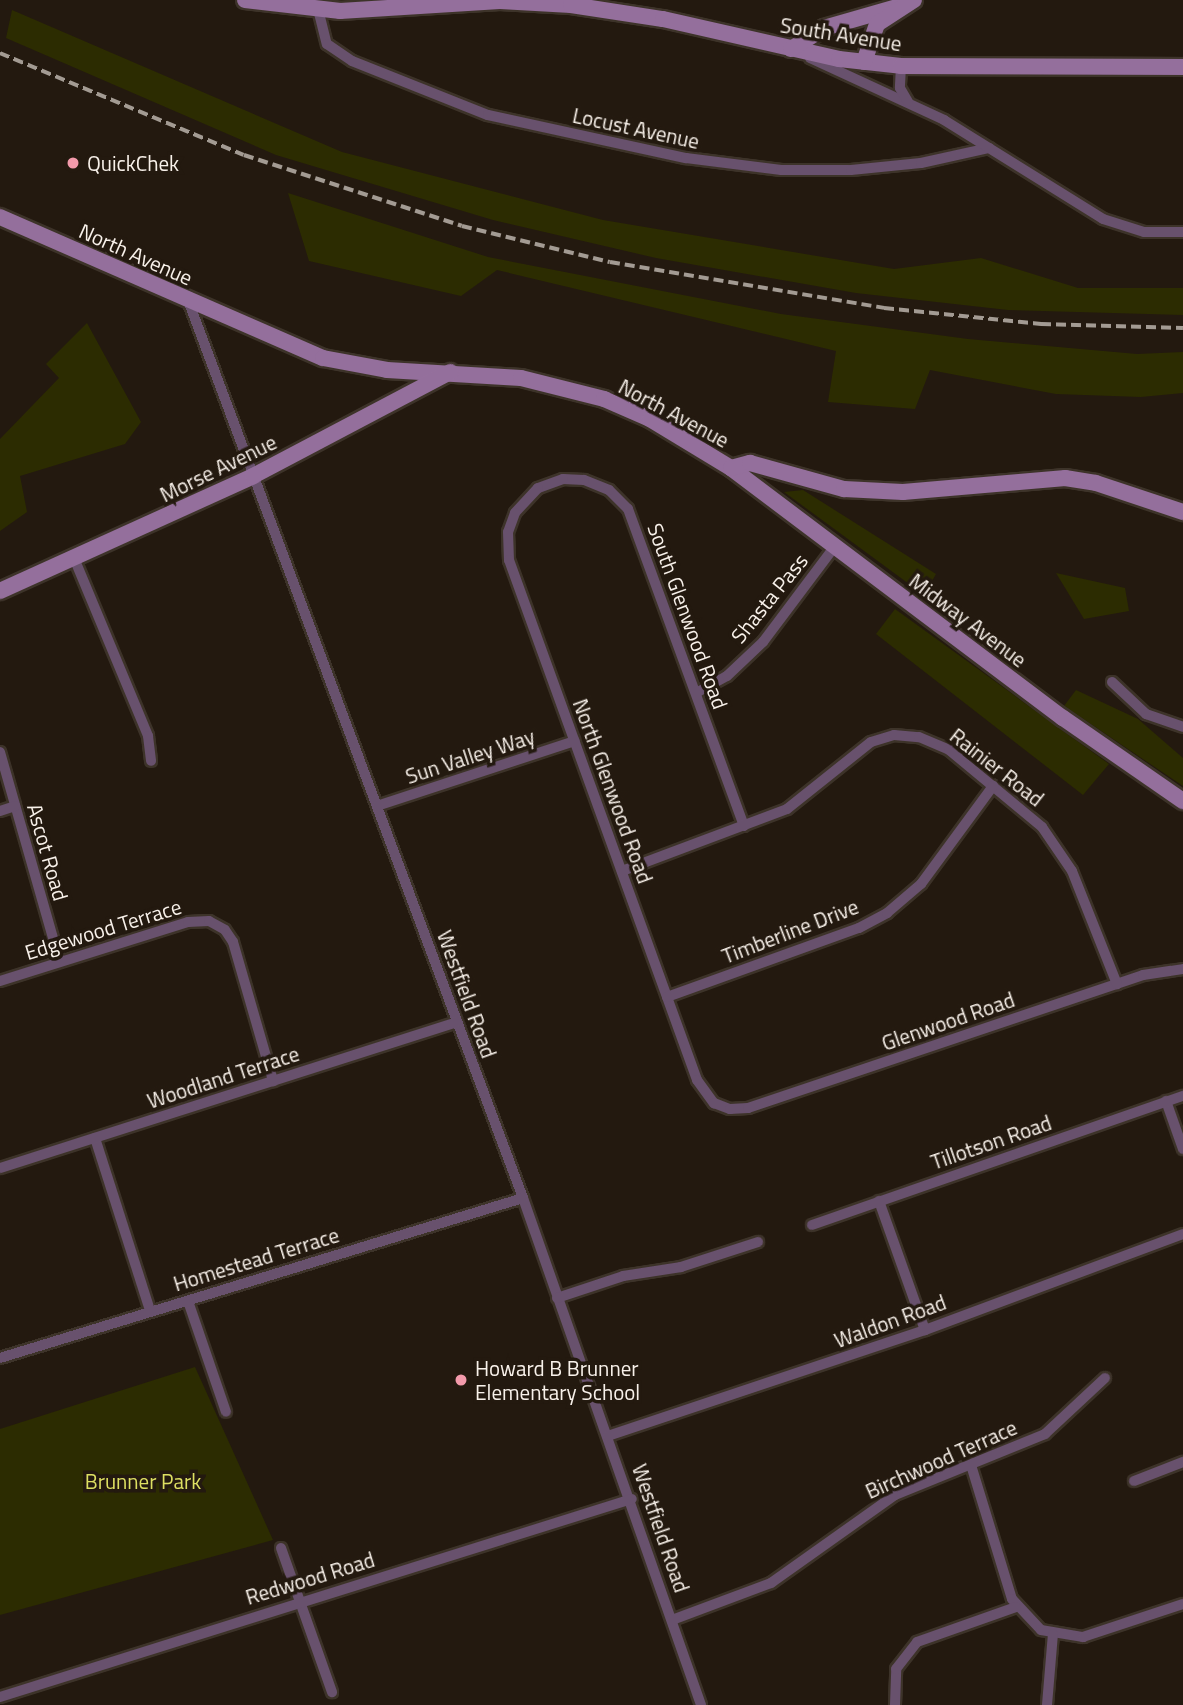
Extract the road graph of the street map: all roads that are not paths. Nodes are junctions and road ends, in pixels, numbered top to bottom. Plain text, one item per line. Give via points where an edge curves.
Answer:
1 (245, 0) edge
2 (914, 0) edge
3 (539, 1) edge
4 (897, 7) junction
5 (318, 9) junction
6 (791, 48) junction
7 (864, 62) junction
8 (901, 66) junction
9 (1183, 66) edge
10 (910, 104) junction
11 (989, 148) junction
12 (0, 217) edge
13 (1183, 232) edge
14 (188, 300) junction
15 (387, 370) junction
16 (450, 372) junction
17 (397, 402) junction
18 (731, 468) junction
19 (253, 476) junction
20 (544, 485) joint
21 (1183, 512) edge
22 (835, 546) junction
23 (74, 558) junction
24 (0, 591) edge
25 (1111, 681) dead end
26 (696, 693) junction
27 (1183, 727) edge
28 (575, 741) junction
29 (0, 752) edge
30 (151, 761) dead end
31 (993, 786) junction
32 (1183, 801) edge
33 (15, 806) junction
34 (377, 806) junction
35 (0, 811) edge
36 (744, 826) junction
37 (622, 871) junction
38 (60, 962) junction
39 (1183, 969) edge
40 (0, 981) edge
41 (1117, 984) junction
42 (667, 997) junction
43 (457, 1023) junction
44 (273, 1081) junction
45 (1183, 1096) edge
46 (1167, 1101) junction
47 (725, 1108) joint
48 (95, 1138) junction
49 (1183, 1149) edge
50 (0, 1168) edge
51 (523, 1198) junction
52 (879, 1201) junction
53 (812, 1225) dead end
54 (1183, 1234) edge
55 (758, 1242) dead end
56 (558, 1298) junction
57 (188, 1301) junction
58 (150, 1310) junction
59 (925, 1330) junction
60 (0, 1358) edge
61 (1105, 1378) dead end
62 (226, 1412) dead end
63 (608, 1436) junction
64 (1183, 1462) edge
65 (971, 1465) junction
66 (1134, 1481) dead end
67 (632, 1499) junction
68 (281, 1548) dead end
69 (297, 1602) junction
70 (1183, 1604) edge
71 (1016, 1607) junction
72 (672, 1620) junction
73 (1052, 1634) junction
74 (332, 1692) dead end
75 (0, 1697) edge
76 (701, 1705) edge
77 (895, 1705) edge
78 (1047, 1705) edge

1 - 5 main road, South Avenue
2 - 4 main road
3 - 5 main road, South Avenue
3 - 6 main road, South Avenue via 663,19
4 - 6 main road via 824,28
4 - 7 main road via 870,34
5 - 11 street, Locust Avenue via 327,44 352,61 488,115 686,159 781,170 851,170 921,163
6 - 7 main road, South Avenue
6 - 10 street
7 - 8 main road, South Avenue
8 - 9 main road, South Avenue
8 - 10 street via 900,88
10 - 11 street
11 - 13 street via 1116,224 1151,233
12 - 14 main road, North Avenue
14 - 15 main road, North Avenue via 323,358
14 - 19 street, Westfield Road
15 - 16 main road, North Avenue
15 - 17 main road via 399,388
16 - 17 main road, Morse Avenue
16 - 18 main road, North Avenue via 521,378 604,399 667,429
17 - 19 main road, Morse Avenue
18 - 21 main road, North Avenue via 750,463 844,489 903,492 1065,478 1096,483
18 - 22 main road, Midway Avenue
19 - 23 main road, Morse Avenue
19 - 34 street, Westfield Road
20 - 26 street, South Glenwood Road via 563,479 597,483 628,509
20 - 28 street, North Glenwood Road via 514,513 507,546
22 - 26 street, Shasta Pass via 762,642 727,676
22 - 32 main road, Midway Avenue
23 - 24 main road, Morse Avenue
23 - 30 street via 148,736
25 - 27 street via 1158,722
26 - 36 street, South Glenwood Road
28 - 34 street, Sun Valley Way
28 - 37 street, North Glenwood Road
29 - 33 street, Ascot Road
31 - 36 street, Rainier Road via 934,742 894,735 863,746 802,801
31 - 41 street, Rainier Road via 1042,827 1059,850 1072,871
31 - 42 street, Timberline Drive via 921,884 887,912 859,928
33 - 35 street
33 - 38 street, Ascot Road
34 - 43 street, Westfield Road
36 - 37 street, Rainier Road
37 - 42 street, North Glenwood Road
38 - 40 street, Edgewood Terrace
38 - 44 street, Edgewood Terrace via 194,920 219,925 233,942
39 - 41 street, Glenwood Road
41 - 47 street, Glenwood Road via 748,1108
42 - 47 street, North Glenwood Road via 699,1087
43 - 44 street, Woodland Terrace
43 - 51 street, Westfield Road
44 - 48 street, Woodland Terrace
45 - 46 street, Tillotson Road
46 - 49 street
46 - 52 street, Tillotson Road
48 - 50 street, Woodland Terrace
48 - 58 street
51 - 56 street, Westfield Road
51 - 57 street, Homestead Terrace
52 - 53 street, Tillotson Road
52 - 59 street
54 - 59 street, Waldon Road
55 - 56 street via 681,1267 623,1276
56 - 63 street, Westfield Road
57 - 58 street, Homestead Terrace
57 - 62 street
58 - 60 street, Homestead Terrace
59 - 63 street, Waldon Road
61 - 65 street, Birchwood Terrace via 1045,1434
63 - 67 street, Westfield Road
64 - 66 street
65 - 71 street
65 - 72 street, Birchwood Terrace via 873,1507 771,1583
67 - 69 street, Redwood Road
67 - 72 street, Westfield Road
68 - 69 street
69 - 74 street
69 - 75 street, Redwood Road
70 - 73 street via 1090,1636
71 - 73 street via 1029,1622
71 - 77 street via 918,1642 896,1670
72 - 76 street, Westfield Road
73 - 78 street

